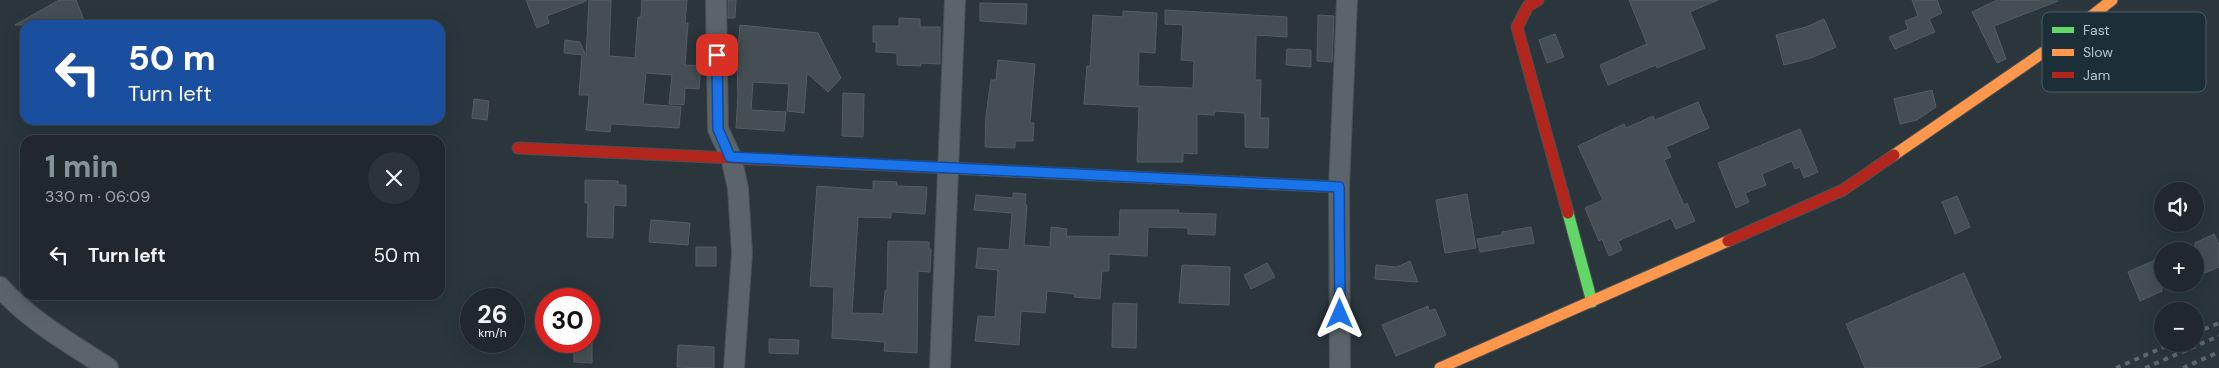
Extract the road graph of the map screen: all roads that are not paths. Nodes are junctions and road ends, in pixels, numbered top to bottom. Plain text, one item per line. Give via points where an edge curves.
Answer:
1 (716, 0) edge
2 (955, 0) edge
3 (1348, 0) edge
4 (1538, 0) edge
5 (2112, 0) edge
6 (2096, 12) edge
7 (2042, 52) edge
8 (518, 148) dead end
9 (730, 157) junction
10 (947, 168) junction
11 (1339, 187) junction
12 (0, 286) edge
13 (1592, 302) junction
14 (108, 368) edge
15 (734, 368) edge
16 (940, 368) edge
17 (1340, 368) edge
18 (1440, 368) edge

1 - 9 street via 718,129
2 - 10 street
3 - 11 street
4 - 13 street via 1528,6 1517,27
5 - 6 street
7 - 13 street via 1843,190
8 - 9 street
9 - 10 street
9 - 15 street via 738,188 742,253
10 - 11 street
10 - 16 street
11 - 17 street
12 - 14 street via 36,321
13 - 18 street

